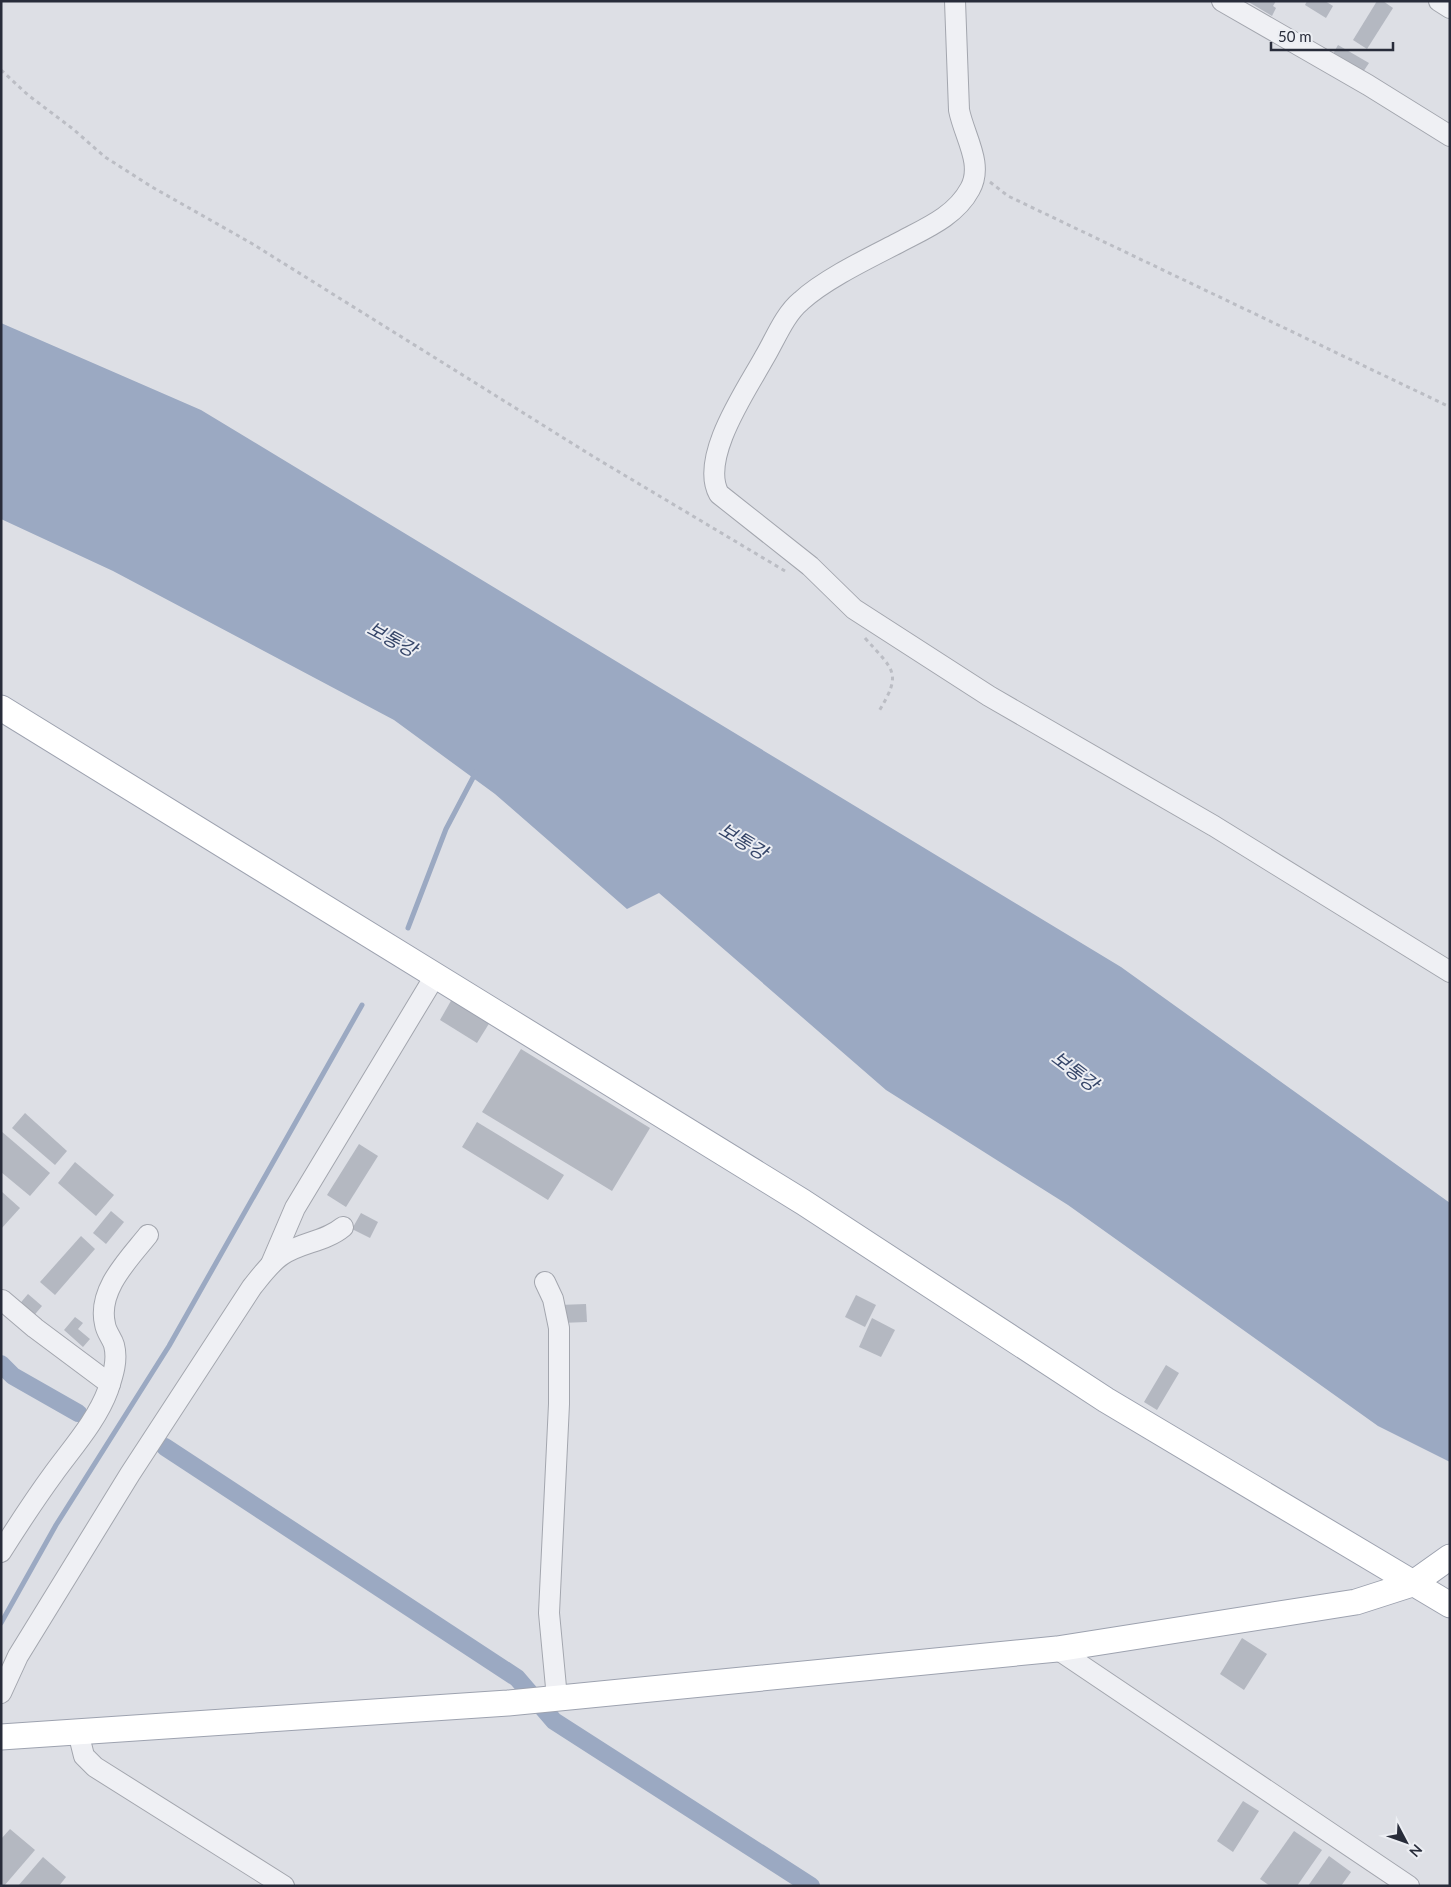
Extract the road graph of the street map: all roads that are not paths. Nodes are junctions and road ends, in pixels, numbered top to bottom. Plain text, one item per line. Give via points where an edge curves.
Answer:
1 (955, 1) edge
2 (1222, 1) edge
3 (1439, 1) edge
4 (1450, 8) edge
5 (1450, 136) edge
6 (1, 708) edge
7 (1450, 972) edge
8 (435, 976) junction
9 (343, 1227) dead end
10 (148, 1235) dead end
11 (271, 1264) junction
12 (545, 1282) dead end
13 (2, 1300) edge
14 (110, 1384) junction
15 (1, 1552) edge
16 (1450, 1557) edge
17 (1412, 1584) junction
18 (1450, 1605) edge
19 (1057, 1649) junction
20 (1, 1693) edge
21 (557, 1698) junction
22 (78, 1732) junction
23 (1, 1737) edge
24 (284, 1886) edge
25 (1409, 1886) edge

1 - 7 street via 959,110 976,170 970,190 951,212 935,223 823,285 792,310 728,425 715,468 719,494 803,561 854,609 988,696 1214,826
2 - 5 street
3 - 4 street
6 - 8 main road
8 - 11 street via 295,1208
8 - 17 main road via 802,1202 1106,1400
9 - 11 street via 335,1234 283,1254
10 - 14 street via 116,1276 107,1295 105,1326 117,1359
11 - 20 street via 252,1287 130,1474 18,1656
12 - 21 street via 553,1299 559,1328 559,1404 549,1613
13 - 14 street
14 - 15 street via 97,1414 31,1504
16 - 17 main road
17 - 18 main road
17 - 19 main road via 1356,1602
19 - 21 main road
19 - 25 street
21 - 22 main road
22 - 23 main road
22 - 24 street via 84,1756 95,1767

